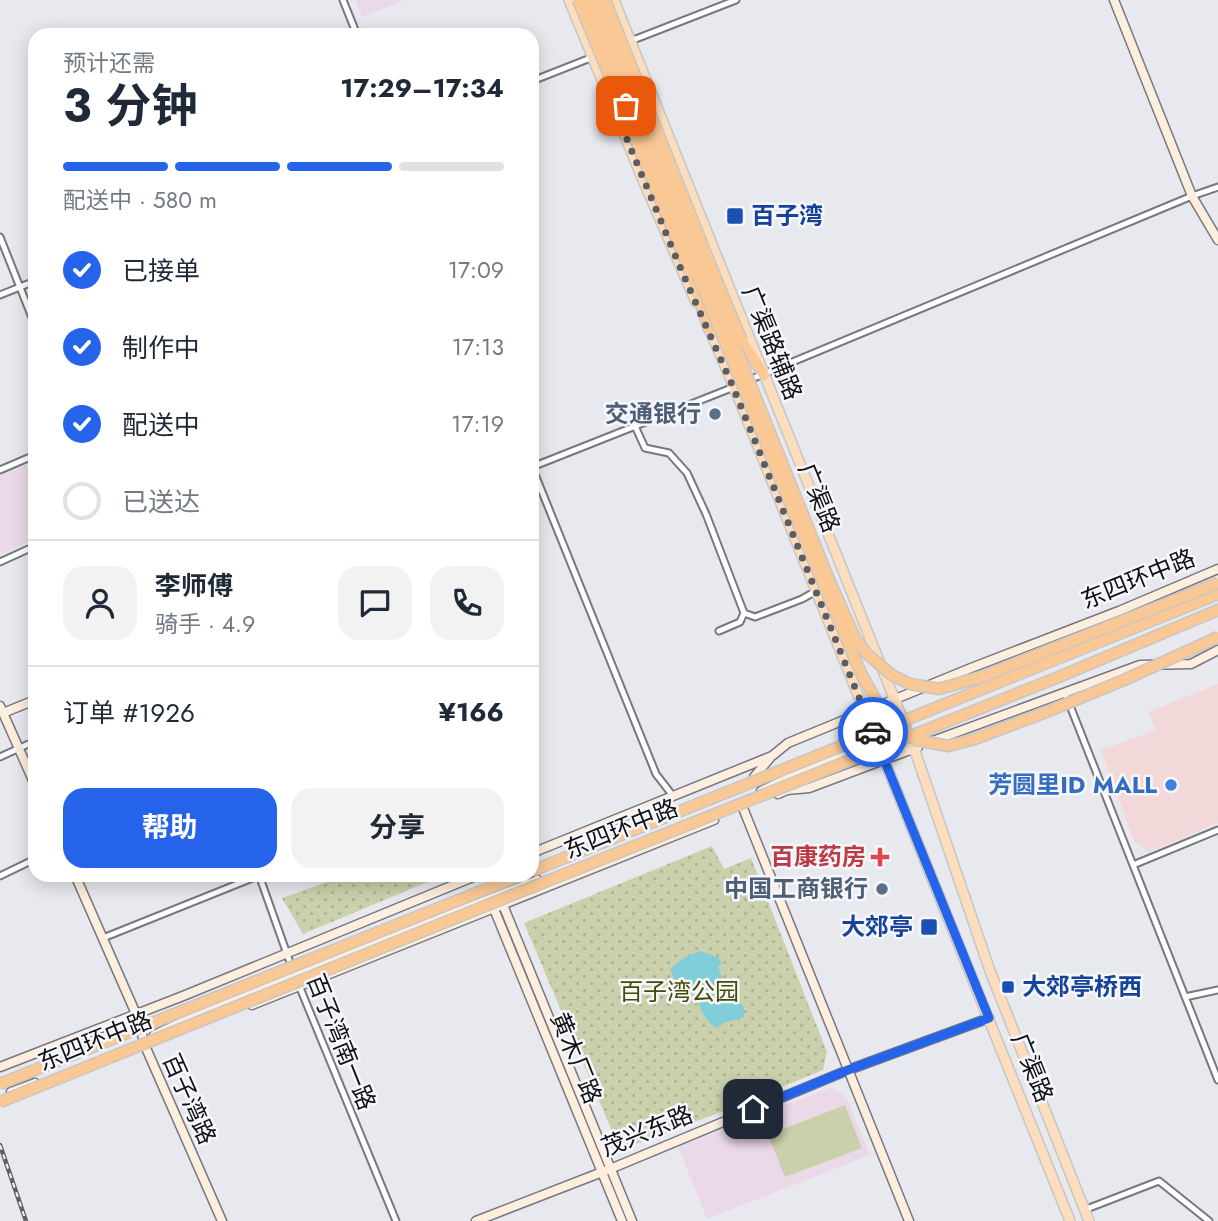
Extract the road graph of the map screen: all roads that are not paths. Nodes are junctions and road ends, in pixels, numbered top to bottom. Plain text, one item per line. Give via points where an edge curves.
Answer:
1 (343, 0) edge
2 (569, 0) edge
3 (578, 0) edge
4 (587, 0) edge
5 (596, 0) edge
6 (605, 0) edge
7 (614, 0) edge
8 (736, 0) edge
9 (1114, 0) edge
10 (354, 28) edge
11 (631, 41) junction
12 (593, 57) junction
13 (539, 78) edge
14 (657, 105) junction
15 (618, 118) junction
16 (1218, 187) edge
17 (1192, 196) junction
18 (0, 237) edge
19 (1218, 240) edge
20 (28, 284) edge
21 (20, 287) junction
22 (0, 295) edge
23 (28, 307) edge
24 (709, 329) junction
25 (764, 375) junction
26 (733, 387) junction
27 (635, 426) junction
28 (28, 458) edge
29 (539, 464) edge
30 (0, 470) edge
31 (539, 484) edge
32 (28, 549) edge
33 (0, 562) edge
34 (1218, 569) edge
35 (1218, 583) edge
36 (816, 591) joint
37 (1218, 594) edge
38 (1218, 610) edge
39 (744, 613) junction
40 (719, 631) dead end
41 (834, 637) junction
42 (1218, 637) edge
43 (1218, 650) edge
44 (859, 663) junction
45 (1065, 693) junction
46 (893, 700) junction
47 (28, 702) edge
48 (877, 707) junction
49 (1, 709) edge
50 (864, 712) junction
51 (904, 723) junction
52 (872, 729) junction
53 (887, 730) junction
54 (876, 740) junction
55 (28, 743) edge
56 (18, 747) junction
57 (914, 748) junction
58 (813, 753) junction
59 (772, 756) junction
60 (0, 757) edge
61 (884, 758) junction
62 (817, 764) junction
63 (28, 769) edge
64 (754, 777) junction
65 (787, 790) junction
66 (761, 791) junction
67 (673, 796) junction
68 (743, 808) junction
69 (1218, 830) edge
70 (539, 850) edge
71 (28, 862) edge
72 (539, 865) edge
73 (539, 865) edge
74 (1133, 865) junction
75 (0, 876) edge
76 (539, 879) edge
77 (78, 882) edge
78 (242, 882) edge
79 (262, 882) edge
80 (459, 882) edge
81 (492, 882) edge
82 (504, 882) edge
83 (532, 882) edge
84 (503, 905) junction
85 (494, 909) junction
86 (103, 938) junction
87 (287, 953) junction
88 (290, 963) junction
89 (295, 976) junction
90 (299, 986) junction
91 (1218, 990) edge
92 (1185, 998) junction
93 (136, 1014) junction
94 (989, 1018) junction
95 (139, 1024) junction
96 (145, 1044) junction
97 (0, 1067) edge
98 (848, 1070) junction
99 (1218, 1080) edge
100 (3, 1083) edge
101 (12, 1096) dead end
102 (0, 1102) edge
103 (605, 1170) junction
104 (1084, 1210) junction
105 (222, 1221) edge
106 (396, 1221) edge
107 (477, 1221) edge
108 (622, 1221) edge
109 (632, 1221) edge
110 (909, 1221) edge
111 (1070, 1221) edge
112 (1089, 1221) edge
113 (1209, 1221) edge

1 - 10 street
2 - 12 main road, 广渠路
3 - 5 street
3 - 24 highway, bridge
4 - 42 highway, 广渠路, bridge via 807,544 860,671 883,713 916,740 957,744 1061,706
5 - 35 highway, 广渠路, bridge via 830,582 867,654 901,680 939,689 984,676
6 - 25 highway, bridge via 742,341
7 - 11 main road, 广渠路辅路
8 - 11 street
9 - 17 main road
11 - 12 street
11 - 14 main road, 广渠路辅路
12 - 13 street
12 - 15 main road, 广渠路
14 - 15 street via 640,99 626,106
14 - 25 main road, 广渠路辅路
15 - 24 main road, 广渠路
16 - 17 street
17 - 19 main road
17 - 25 street
18 - 21 street
20 - 21 street
21 - 22 street
21 - 23 street
24 - 26 main road, 广渠路
25 - 26 street
25 - 46 main road, 广渠路辅路
26 - 27 street
26 - 41 main road, 广渠路
27 - 29 street
27 - 39 street via 645,448 669,453 687,473
28 - 30 street
31 - 67 street via 656,774
32 - 33 street
34 - 46 main road, 东四环中路
36 - 39 street via 755,617
36 - 44 main road via 825,593 834,604
37 - 72 highway, 东四环中路, bridge
38 - 102 highway, 东四环中路, bridge
39 - 40 street via 740,622
41 - 44 main road
41 - 50 main road, 广渠路
43 - 45 main road, 东四环中路 via 1191,664 1140,665
44 - 48 main road
45 - 57 main road, 东四环中路
45 - 74 street
46 - 48 main road, 东四环中路
46 - 51 main road, 广渠路
47 - 49 main road
48 - 50 main road, 东四环中路
48 - 53 main road
49 - 56 main road
50 - 52 main road, 广渠路
50 - 59 main road, 东四环中路 via 788,743
51 - 53 main road, 东四环中路
51 - 57 main road, 广渠路
52 - 53 main road, 东四环中路
52 - 54 main road, 广渠路
52 - 58 main road, 东四环中路
53 - 54 main road, 东四环中路
53 - 57 main road
54 - 61 main road, 广渠路
54 - 62 main road, 东四环中路
55 - 56 street
56 - 60 street
56 - 63 main road
57 - 61 main road, 东四环中路
57 - 104 main road, 广渠路 via 990,971
58 - 62 main road
58 - 64 main road, 东四环中路
59 - 64 main road
59 - 67 main road, 东四环中路
61 - 65 main road, 东四环中路 via 809,788
61 - 94 main road, 广渠路
62 - 66 main road, 东四环中路
64 - 73 main road, 东四环中路
65 - 66 main road
65 - 68 main road, 东四环中路
66 - 76 main road, 东四环中路
67 - 70 main road, 东四环中路
68 - 84 main road, 东四环中路
68 - 98 main road
69 - 74 street
71 - 75 street
74 - 92 street
77 - 86 main road, 百子湾路
78 - 86 street
79 - 87 street, 百子湾南一路
80 - 87 main road, 东四环中路
81 - 88 main road, 东四环中路
82 - 100 highway, 东四环中路, bridge
83 - 89 main road, 东四环中路
84 - 85 main road, 东四环中路
84 - 103 main road
85 - 90 main road, 东四环中路
85 - 103 main road, 黄木厂路
86 - 93 main road, 百子湾路
87 - 88 street, 百子湾南一路
87 - 93 main road, 东四环中路
88 - 89 street, 百子湾南一路
88 - 95 main road, 东四环中路
89 - 90 street, 百子湾南一路
89 - 96 main road, 东四环中路 via 217,1005
90 - 96 main road, 东四环中路
90 - 106 street, 百子湾南一路
91 - 92 street
92 - 99 street
93 - 95 main road, 百子湾路
93 - 97 main road, 东四环中路
94 - 98 main road, 茂兴东路
94 - 111 main road, 广渠路
95 - 96 main road, 百子湾路
95 - 100 main road, 东四环中路
96 - 101 main road, 东四环中路
96 - 105 main road, 百子湾路
98 - 103 main road, 茂兴东路
98 - 110 main road
103 - 107 main road, 茂兴东路
103 - 108 main road, 黄木厂路
103 - 109 main road
104 - 112 main road, 广渠路
104 - 113 street via 1159,1181

